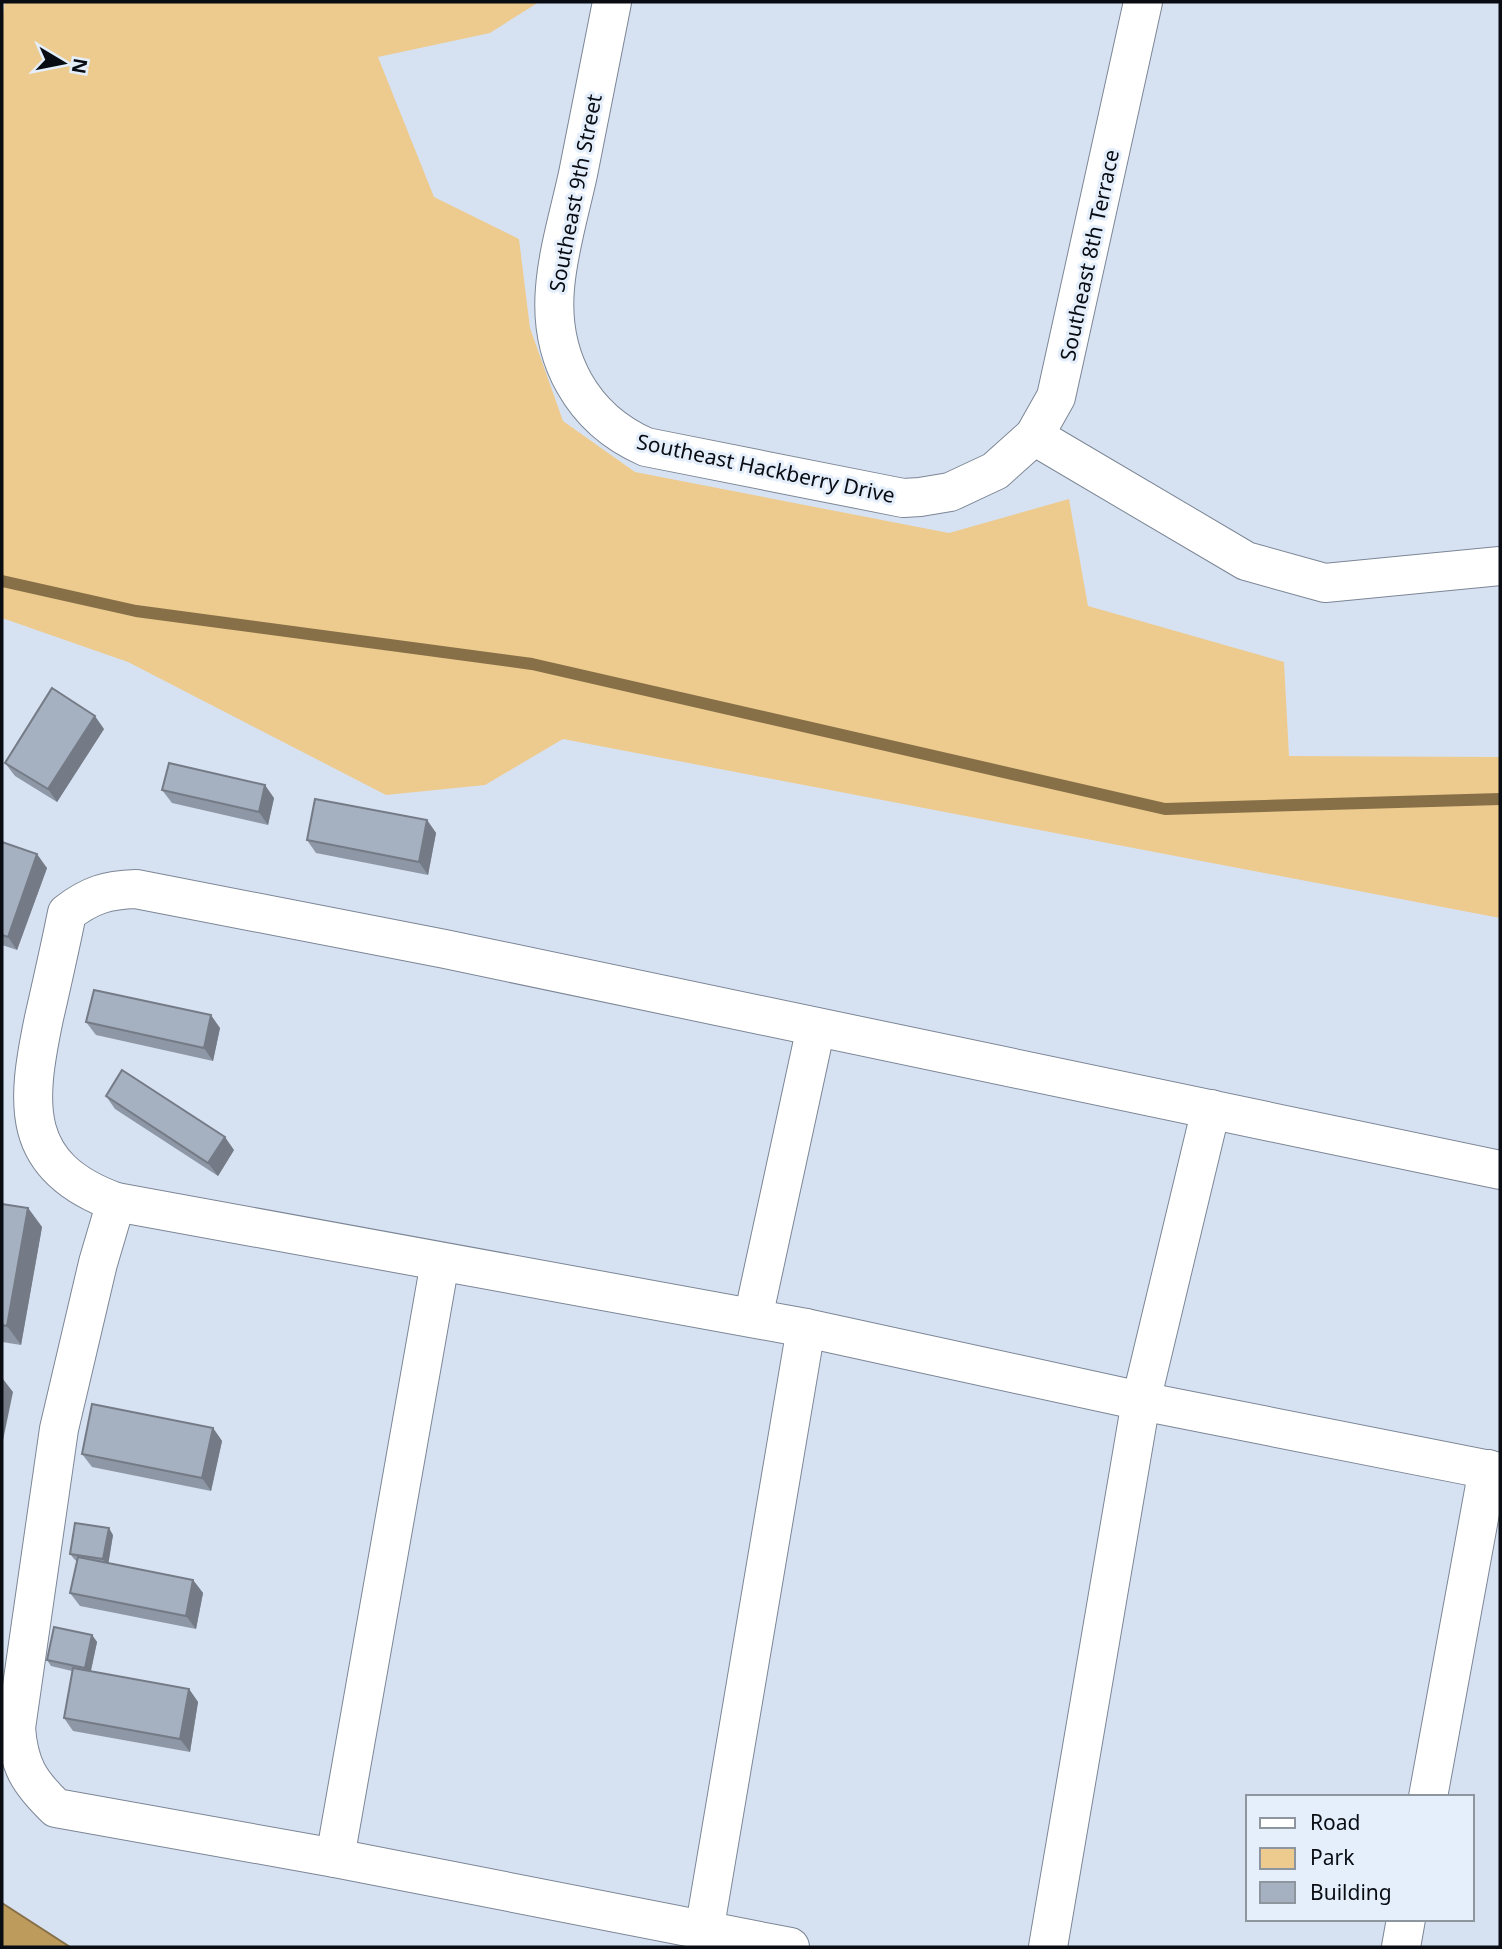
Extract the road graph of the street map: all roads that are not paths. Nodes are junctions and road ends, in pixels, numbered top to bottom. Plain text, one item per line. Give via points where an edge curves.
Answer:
1 (612, 2) edge
2 (1143, 2) edge
3 (573, 383) joint
4 (1034, 436) junction
5 (981, 479) joint
6 (1500, 566) edge
7 (816, 1027) junction
8 (1211, 1109) junction
9 (1500, 1170) edge
10 (116, 1202) junction
11 (440, 1262) junction
12 (753, 1318) junction
13 (806, 1328) junction
14 (1141, 1401) junction
15 (1494, 1471) edge
16 (1428, 1795) edge
17 (335, 1858) junction
18 (1406, 1921) edge
19 (704, 1932) junction
20 (790, 1947) edge
21 (1048, 1947) edge
22 (1401, 1947) edge

1 - 3 street, Southeast 9th Street via 555,288 559,343
2 - 4 street, Southeast 8th Terrace via 1063,378
3 - 5 street, Southeast Hackberry Drive via 608,427 646,447 903,498 950,492
4 - 5 street, Southeast 8th Terrace
4 - 6 street via 1245,561 1325,583
7 - 8 street
7 - 10 street via 136,889 109,890 85,898 67,913 32,1076 34,1124 45,1151 65,1175 89,1192
7 - 12 street
8 - 9 street
8 - 14 street
10 - 11 street
10 - 17 street via 59,1429 16,1728 18,1752 31,1784 56,1808
11 - 12 street
11 - 17 street
12 - 13 street
13 - 14 street
13 - 19 street
14 - 15 street
14 - 21 street
15 - 16 street
17 - 19 street
18 - 22 street
19 - 20 street

